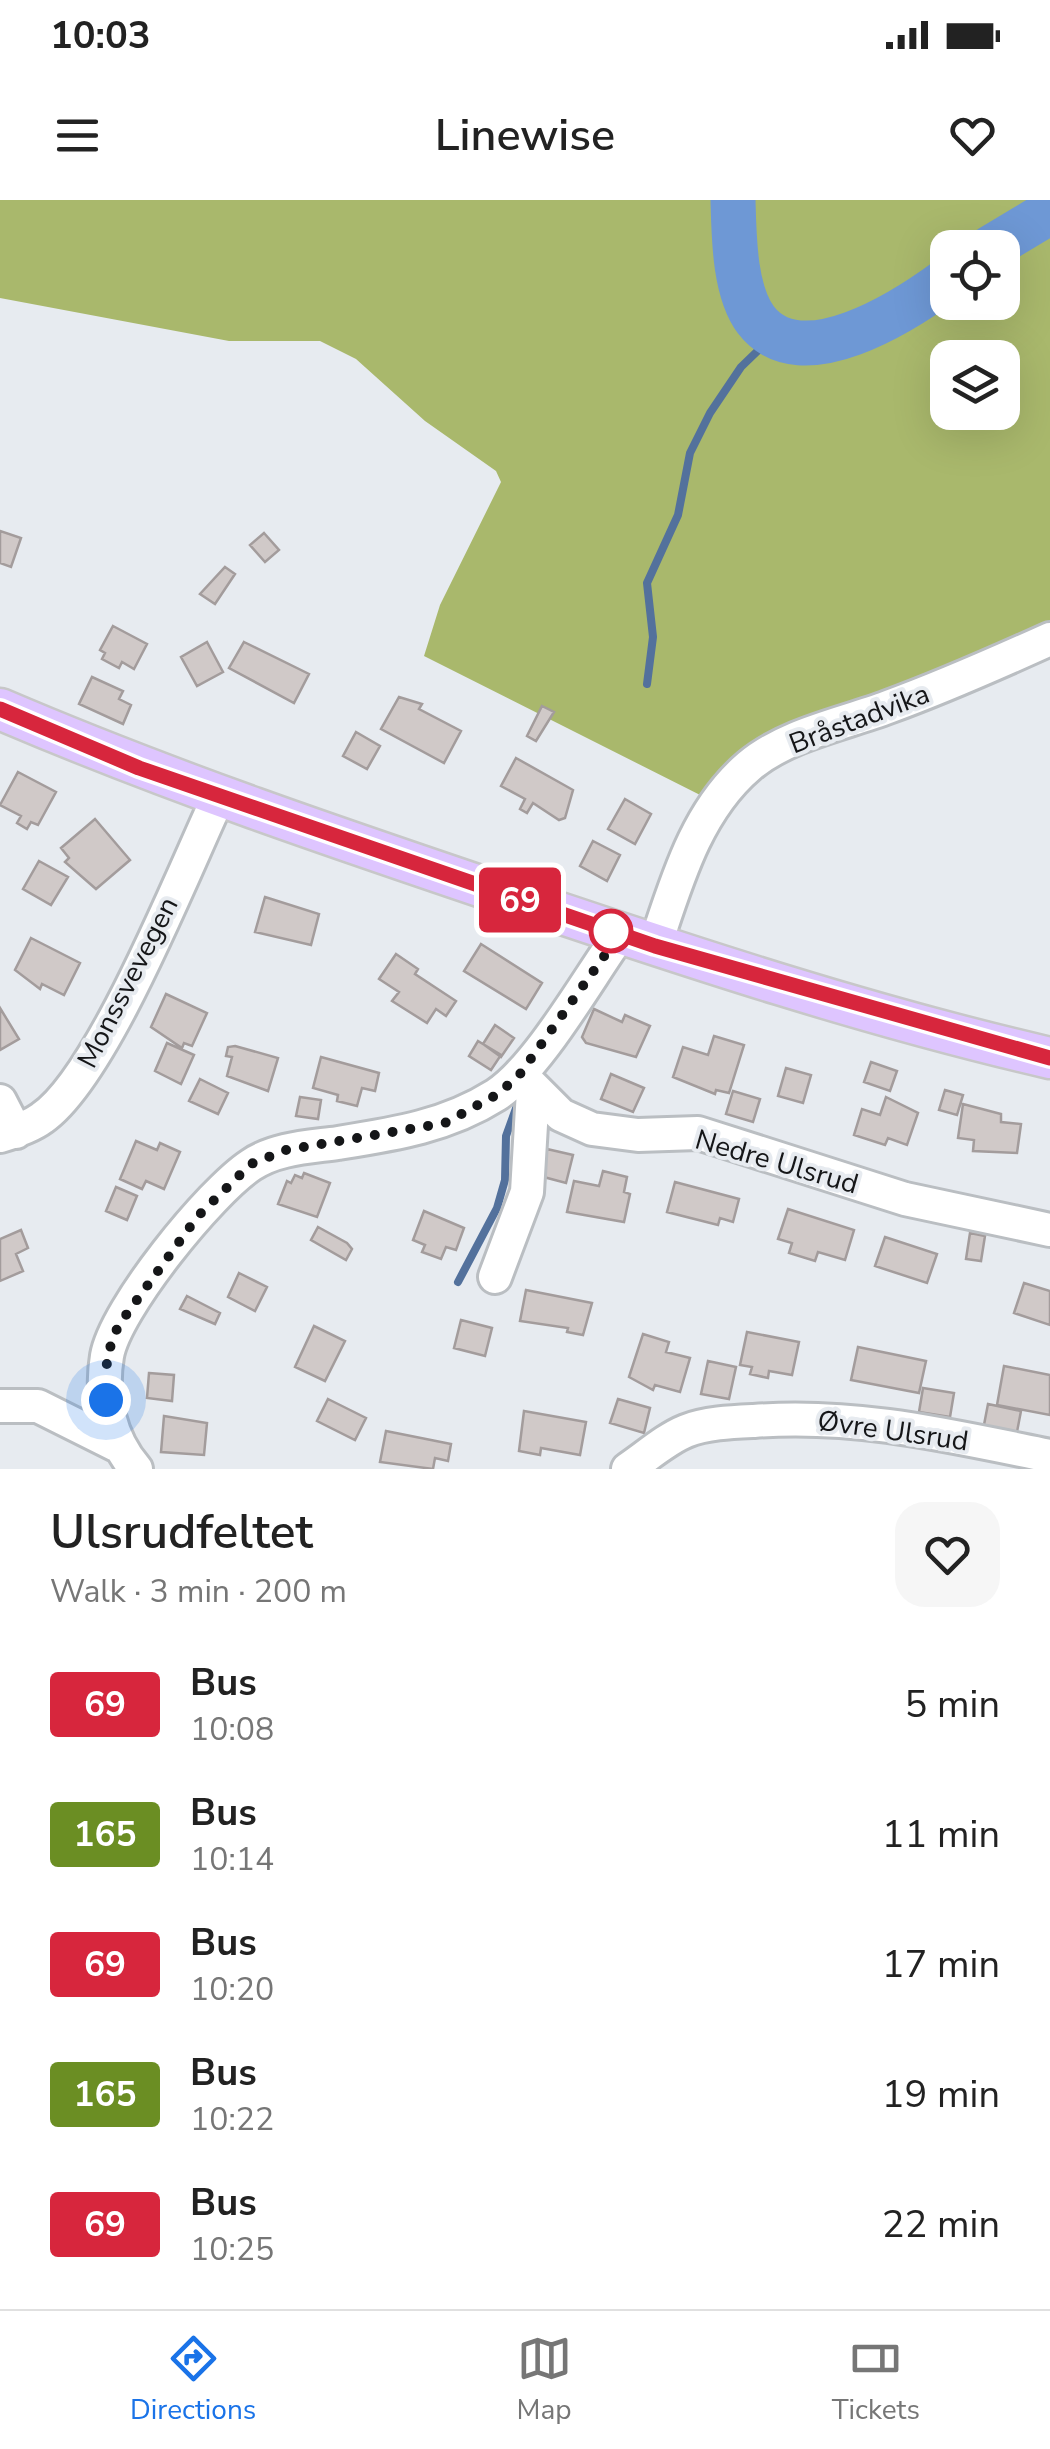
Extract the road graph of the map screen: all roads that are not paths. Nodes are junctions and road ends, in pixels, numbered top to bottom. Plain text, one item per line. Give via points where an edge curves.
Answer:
1 (1050, 640) edge
2 (0, 709) edge
3 (219, 796) junction
4 (637, 940) junction
5 (1050, 1058) edge
6 (526, 1083) junction
7 (0, 1101) edge
8 (8, 1134) edge
9 (1050, 1230) edge
10 (495, 1276) dead end
11 (0, 1406) edge
12 (1050, 1456) edge
13 (126, 1457) edge
14 (628, 1469) edge

1 - 4 street, Bråstadvika via 787,743 751,765 719,800
2 - 3 main road
3 - 4 main road
3 - 8 street, Monssvevegen via 81,1075 44,1118
4 - 5 main road
4 - 6 street, Bråstadvika
6 - 9 street, Nedre Ulsrud via 560,1114 592,1129 698,1133 904,1199
6 - 10 street via 527,1192
6 - 13 street via 445,1123 286,1150 251,1164 198,1216 118,1326 107,1356 106,1400
7 - 8 street
11 - 13 street via 38,1406
12 - 14 street, Øvre Ulsrud via 927,1431 792,1418 685,1431

